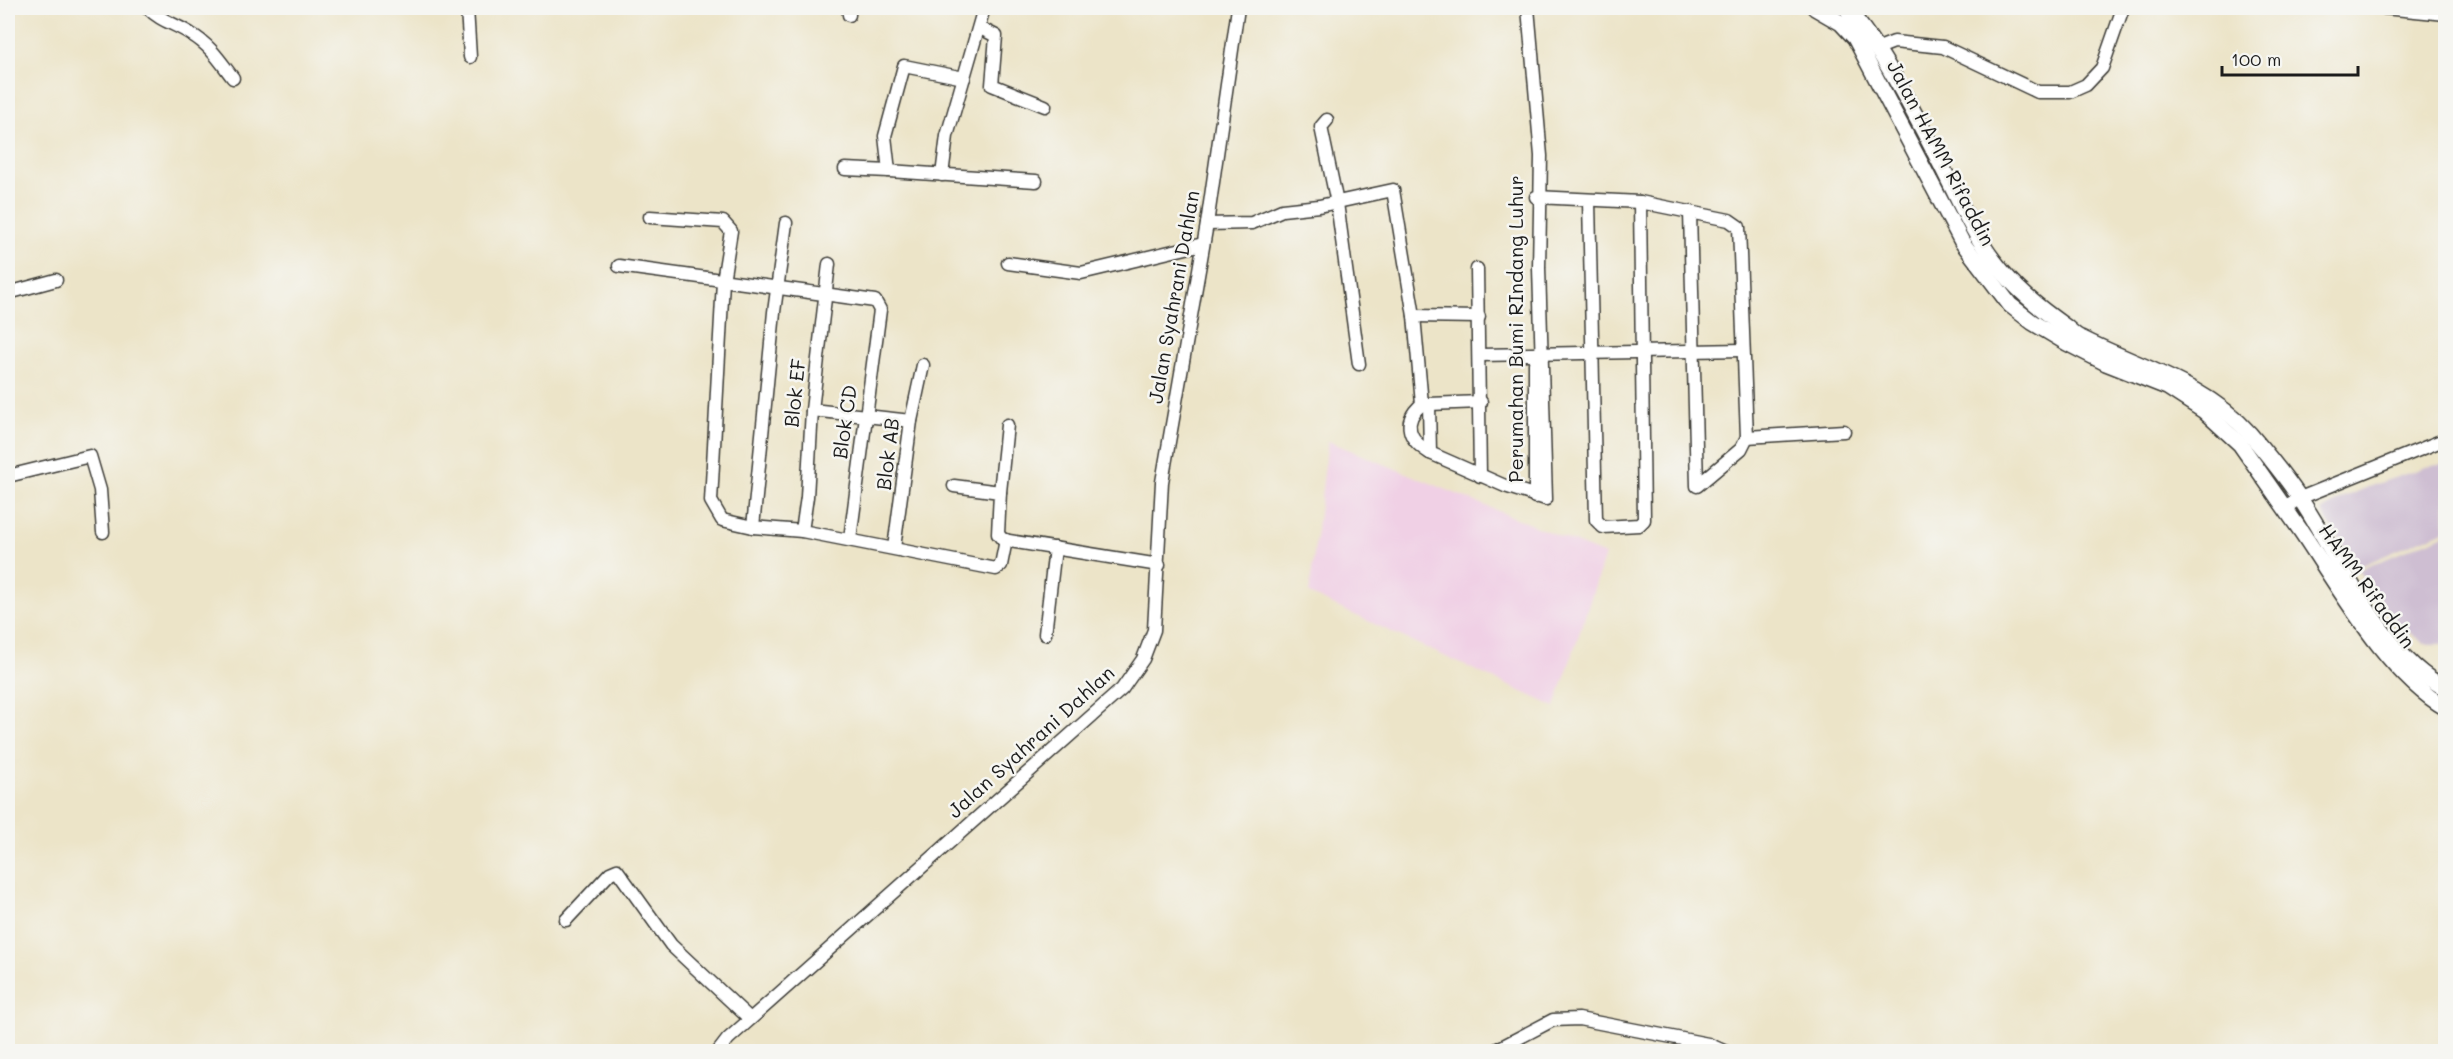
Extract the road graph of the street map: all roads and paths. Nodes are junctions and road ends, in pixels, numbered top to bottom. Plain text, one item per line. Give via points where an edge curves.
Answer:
1 (148, 8) edge
2 (467, 8) edge
3 (984, 8) edge
4 (1238, 8) edge
5 (1520, 8) edge
6 (1528, 8) edge
7 (1815, 8) edge
8 (1846, 8) edge
9 (2123, 8) edge
10 (2384, 8) edge
11 (2445, 14) edge
12 (980, 28) junction
13 (1876, 49) junction
14 (470, 57) dead end
15 (233, 78) dead end
16 (964, 78) junction
17 (1045, 106) dead end
18 (1327, 120) dead end
19 (845, 169) dead end
20 (889, 171) junction
21 (942, 175) junction
22 (1035, 181) dead end
23 (1539, 197) junction
24 (1589, 201) junction
25 (1640, 202) junction
26 (1337, 203) junction
27 (1952, 206) junction
28 (1690, 212) junction
29 (650, 217) dead end
30 (786, 222) dead end
31 (1210, 225) junction
32 (1203, 244) junction
33 (1008, 263) dead end
34 (829, 264) dead end
35 (619, 266) dead end
36 (1477, 269) dead end
37 (57, 280) dead end
38 (723, 281) junction
39 (778, 287) junction
40 (8, 293) edge
41 (826, 294) junction
42 (1414, 315) junction
43 (1479, 317) junction
44 (1743, 350) junction
45 (1641, 352) junction
46 (1694, 352) junction
47 (1592, 353) junction
48 (1480, 355) junction
49 (1539, 355) junction
50 (1359, 364) dead end
51 (922, 365) dead end
52 (1481, 402) junction
53 (1426, 404) junction
54 (812, 410) junction
55 (865, 417) junction
56 (911, 421) junction
57 (1007, 425) dead end
58 (1845, 431) dead end
59 (1748, 437) junction
60 (2445, 439) edge
61 (1430, 453) junction
62 (8, 476) edge
63 (1480, 476) junction
64 (954, 486) dead end
65 (1000, 492) junction
66 (2300, 498) junction
67 (2285, 508) junction
68 (753, 527) junction
69 (802, 531) junction
70 (103, 532) dead end
71 (849, 539) junction
72 (1006, 540) junction
73 (894, 548) junction
74 (1055, 548) junction
75 (1159, 565) junction
76 (1045, 634) dead end
77 (2445, 688) edge
78 (2445, 708) edge
79 (566, 920) dead end
80 (750, 1019) junction
81 (717, 1052) edge
82 (1492, 1052) edge
83 (1726, 1052) edge

1 - 15 street via 157,18 176,25 211,48
2 - 14 street
3 - 12 street
4 - 31 street, Jalan Syahrani Dahlan
5 - 23 street, Perumahan Bumi RIndang Luhur
6 - 23 street via 1541,156
7 - 27 main road, Jalan HAMM Rifaddin via 1841,23 1855,39
8 - 13 main road, Jalan HAMM Rifaddin
9 - 13 street via 2102,68 2086,85 2070,92 2038,92 1943,47 1894,42
10 - 11 street
12 - 16 street
12 - 17 street via 996,36 992,85
13 - 27 main road, Jalan HAMM Rifaddin via 1938,158
16 - 20 street via 907,65 903,68 885,139
16 - 21 street via 947,136
18 - 26 street via 1321,127
19 - 20 street
20 - 21 street
21 - 22 street
23 - 24 street
23 - 49 street, Perumahan Bumi RIndang Luhur via 1533,239
24 - 25 street
24 - 47 street
25 - 28 street
25 - 45 street
26 - 31 street via 1282,210 1252,223
26 - 42 street via 1393,191
26 - 50 street
27 - 66 main road, Jalan HAMM Rifaddin via 2022,295 2078,337 2184,383 2228,412
27 - 67 main road, Jalan HAMM Rifaddin via 1973,259 2010,305 2067,343 2167,387 2204,411 2240,444
28 - 44 street via 1729,220 1740,230
28 - 46 street
29 - 38 street via 728,225 731,231
30 - 39 street
31 - 32 street, Jalan Syahrani Dahlan
32 - 33 street via 1081,273
32 - 75 street, Jalan Syahrani Dahlan via 1162,482
34 - 41 street, Blok EF
35 - 38 street
36 - 43 street
37 - 40 street
38 - 39 street
38 - 68 street via 711,501 722,520
39 - 41 street
39 - 68 street
41 - 54 street, Blok EF
41 - 55 street, Blok CD via 871,299 880,310
42 - 43 street
42 - 53 street
43 - 48 street
44 - 46 street
44 - 59 street
45 - 46 street
45 - 47 street
45 - 47 street via 1644,520 1639,525 1603,527 1596,520
46 - 59 street via 1697,485 1743,446
47 - 49 street
48 - 49 street
48 - 52 street
49 - 63 street, Perumahan Bumi RIndang Luhur via 1541,498
51 - 56 street, Blok AB
52 - 53 street
52 - 63 street
53 - 61 street
53 - 61 street via 1412,417 1410,431 1414,443
54 - 55 street
54 - 69 street, Blok EF
55 - 56 street
55 - 71 street, Blok CD
56 - 73 street, Blok AB
57 - 65 street
58 - 59 street
60 - 66 street
61 - 63 street, Perumahan Bumi RIndang Luhur
62 - 70 street via 90,456 100,490
64 - 65 street
65 - 72 street via 998,534
66 - 67 street
66 - 77 main road, HAMM Rifaddin via 2387,635 2414,666
67 - 78 main road, HAMM Rifaddin via 2393,661 2423,694
68 - 69 street
69 - 71 street
71 - 73 street
72 - 73 street via 1001,565 996,569
72 - 74 street
74 - 75 street
74 - 76 street
75 - 80 street, Jalan Syahrani Dahlan via 1154,630 1143,659 1122,689
79 - 80 street via 617,870 671,945
80 - 81 street, Jalan Syahrani Dahlan
82 - 83 street via 1553,1020 1579,1019 1708,1044

